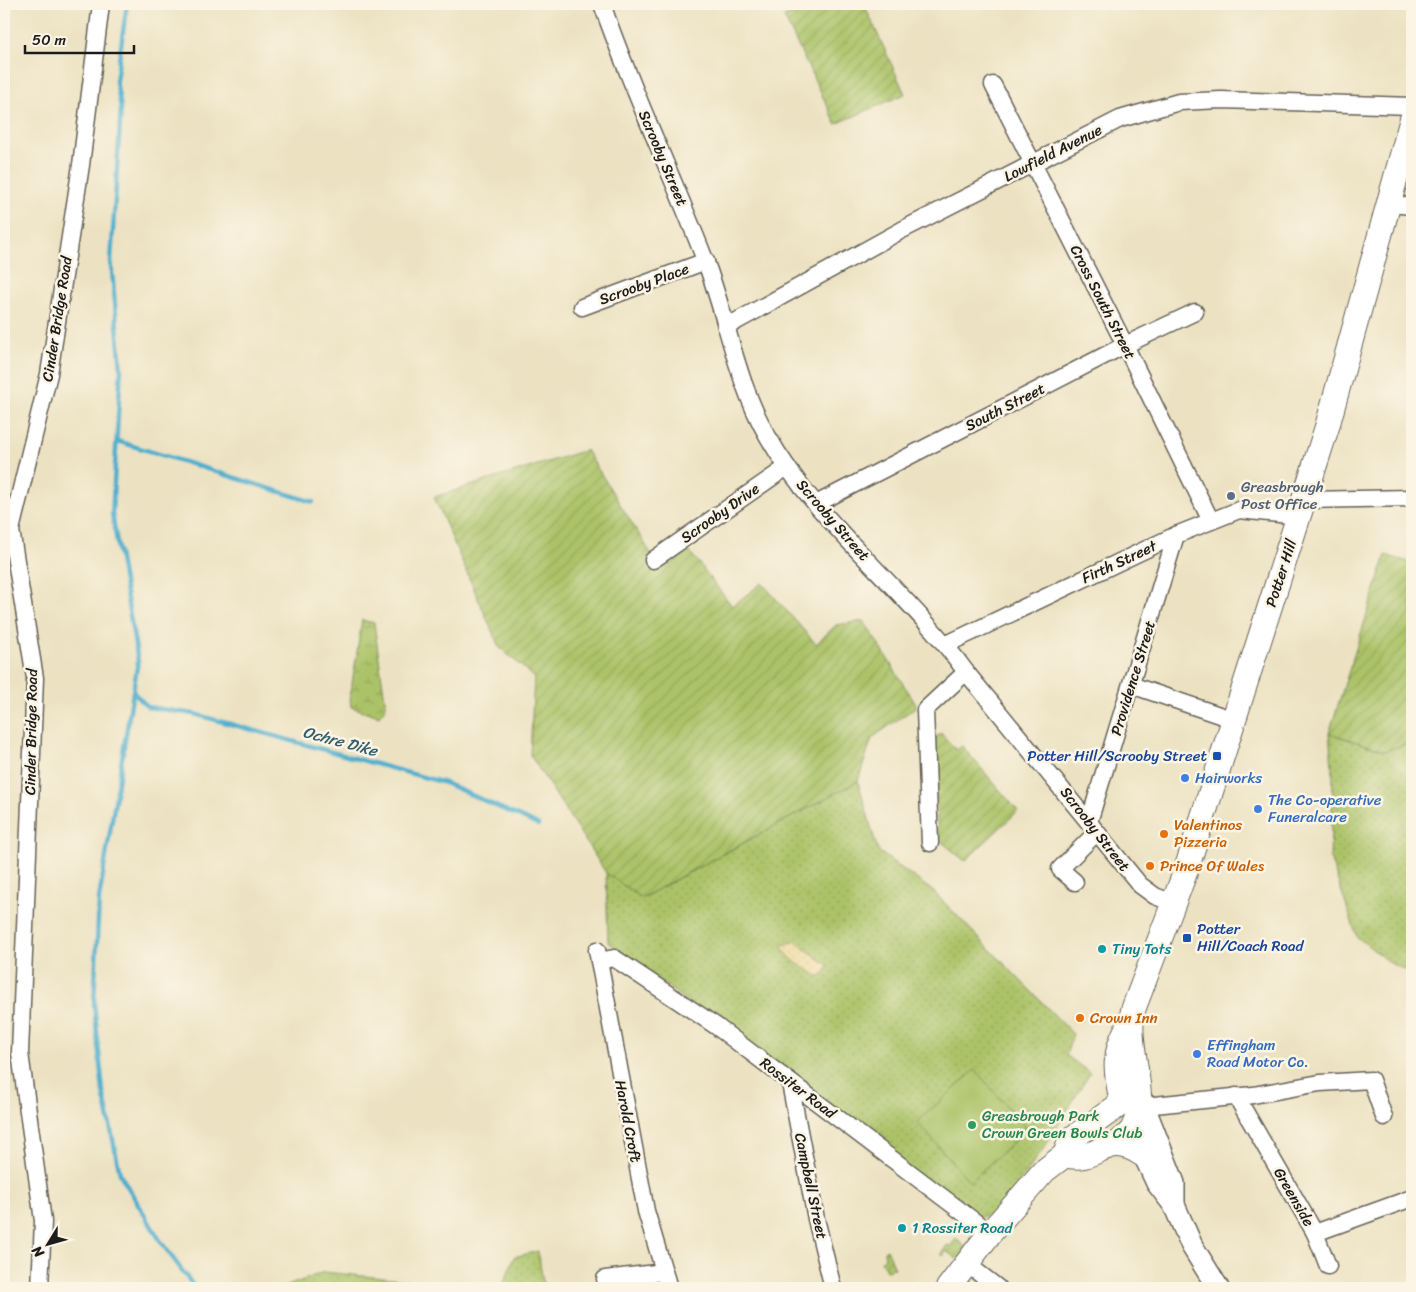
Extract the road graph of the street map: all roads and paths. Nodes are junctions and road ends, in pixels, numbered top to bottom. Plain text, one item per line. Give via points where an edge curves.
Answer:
1 (100, 4) edge
2 (602, 4) edge
3 (993, 85) dead end
4 (1412, 106) edge
5 (1412, 119) edge
6 (1032, 165) junction
7 (1401, 205) edge
8 (706, 261) junction
9 (582, 307) dead end
10 (1196, 312) dead end
11 (726, 326) junction
12 (1125, 345) junction
13 (787, 467) junction
14 (1412, 498) edge
15 (816, 504) junction
16 (1301, 508) junction
17 (1211, 521) junction
18 (1176, 535) junction
19 (653, 560) dead end
20 (946, 644) junction
21 (966, 672) junction
22 (1131, 685) junction
23 (1234, 720) junction
24 (1093, 827) junction
25 (930, 843) dead end
26 (1075, 882) dead end
27 (1173, 902) junction
28 (598, 956) joint
29 (790, 1083) junction
30 (1236, 1096) junction
31 (1135, 1116) junction
32 (1384, 1117) dead end
33 (1143, 1154) joint
34 (1064, 1155) junction
35 (1412, 1198) edge
36 (1174, 1205) junction
37 (990, 1233) junction
38 (1314, 1233) junction
39 (967, 1264) junction
40 (1328, 1266) dead end
41 (664, 1272) junction
42 (604, 1279) dead end
43 (40, 1288) edge
44 (669, 1288) edge
45 (833, 1288) edge
46 (948, 1288) edge
47 (998, 1288) edge
48 (1218, 1288) edge

1 - 43 street, Cinder Bridge Road via 81,164 48,374 12,530 35,678 20,1053 43,1221
2 - 8 street, Scrooby Street via 620,56
3 - 6 street, Cross South Street
4 - 6 street, Lowfield Avenue via 1221,100 1179,102 1120,119
5 - 7 main road, Potter Hill
6 - 11 street, Lowfield Avenue via 902,230
6 - 12 street, Cross South Street
7 - 16 main road, Potter Hill
8 - 9 street, Scrooby Place
8 - 11 street, Scrooby Street
10 - 12 street, South Street
11 - 13 street, Scrooby Street via 753,409
12 - 15 street, South Street
12 - 17 street, Cross South Street
13 - 15 street, Scrooby Street
13 - 19 street, Scrooby Drive
14 - 16 street, Firth Street
15 - 20 street, Scrooby Street
16 - 17 street, Firth Street via 1239,510
16 - 23 main road, Potter Hill
17 - 18 street, Firth Street
18 - 20 street, Firth Street
18 - 22 street, Providence Street
20 - 21 street, Scrooby Street
21 - 24 street, Scrooby Street
21 - 25 street via 925,710
22 - 23 street
22 - 24 street, Providence Street
23 - 27 main road, Potter Hill
24 - 26 street via 1060,868
24 - 27 street, Scrooby Street via 1140,885 1155,896
27 - 31 main road, Potter Hill via 1116,1054 1117,1075
28 - 29 street, Rossiter Road via 614,958 716,1026
28 - 41 street, Harold Croft via 646,1211
29 - 37 street, Rossiter Road
29 - 45 street, Campbell Street
30 - 31 street
30 - 32 street via 1320,1083 1372,1080
30 - 38 street, Greenside
31 - 33 main road via 1131,1146
31 - 34 main road via 1077,1158
31 - 34 main road via 1071,1139
31 - 36 street via 1174,1183
33 - 36 street via 1157,1182
34 - 37 main road via 1044,1171
35 - 38 street, Greenside
36 - 48 street via 1192,1246
37 - 39 main road
38 - 40 street
39 - 46 main road
39 - 47 street
41 - 42 street
41 - 44 street, Harold Croft

